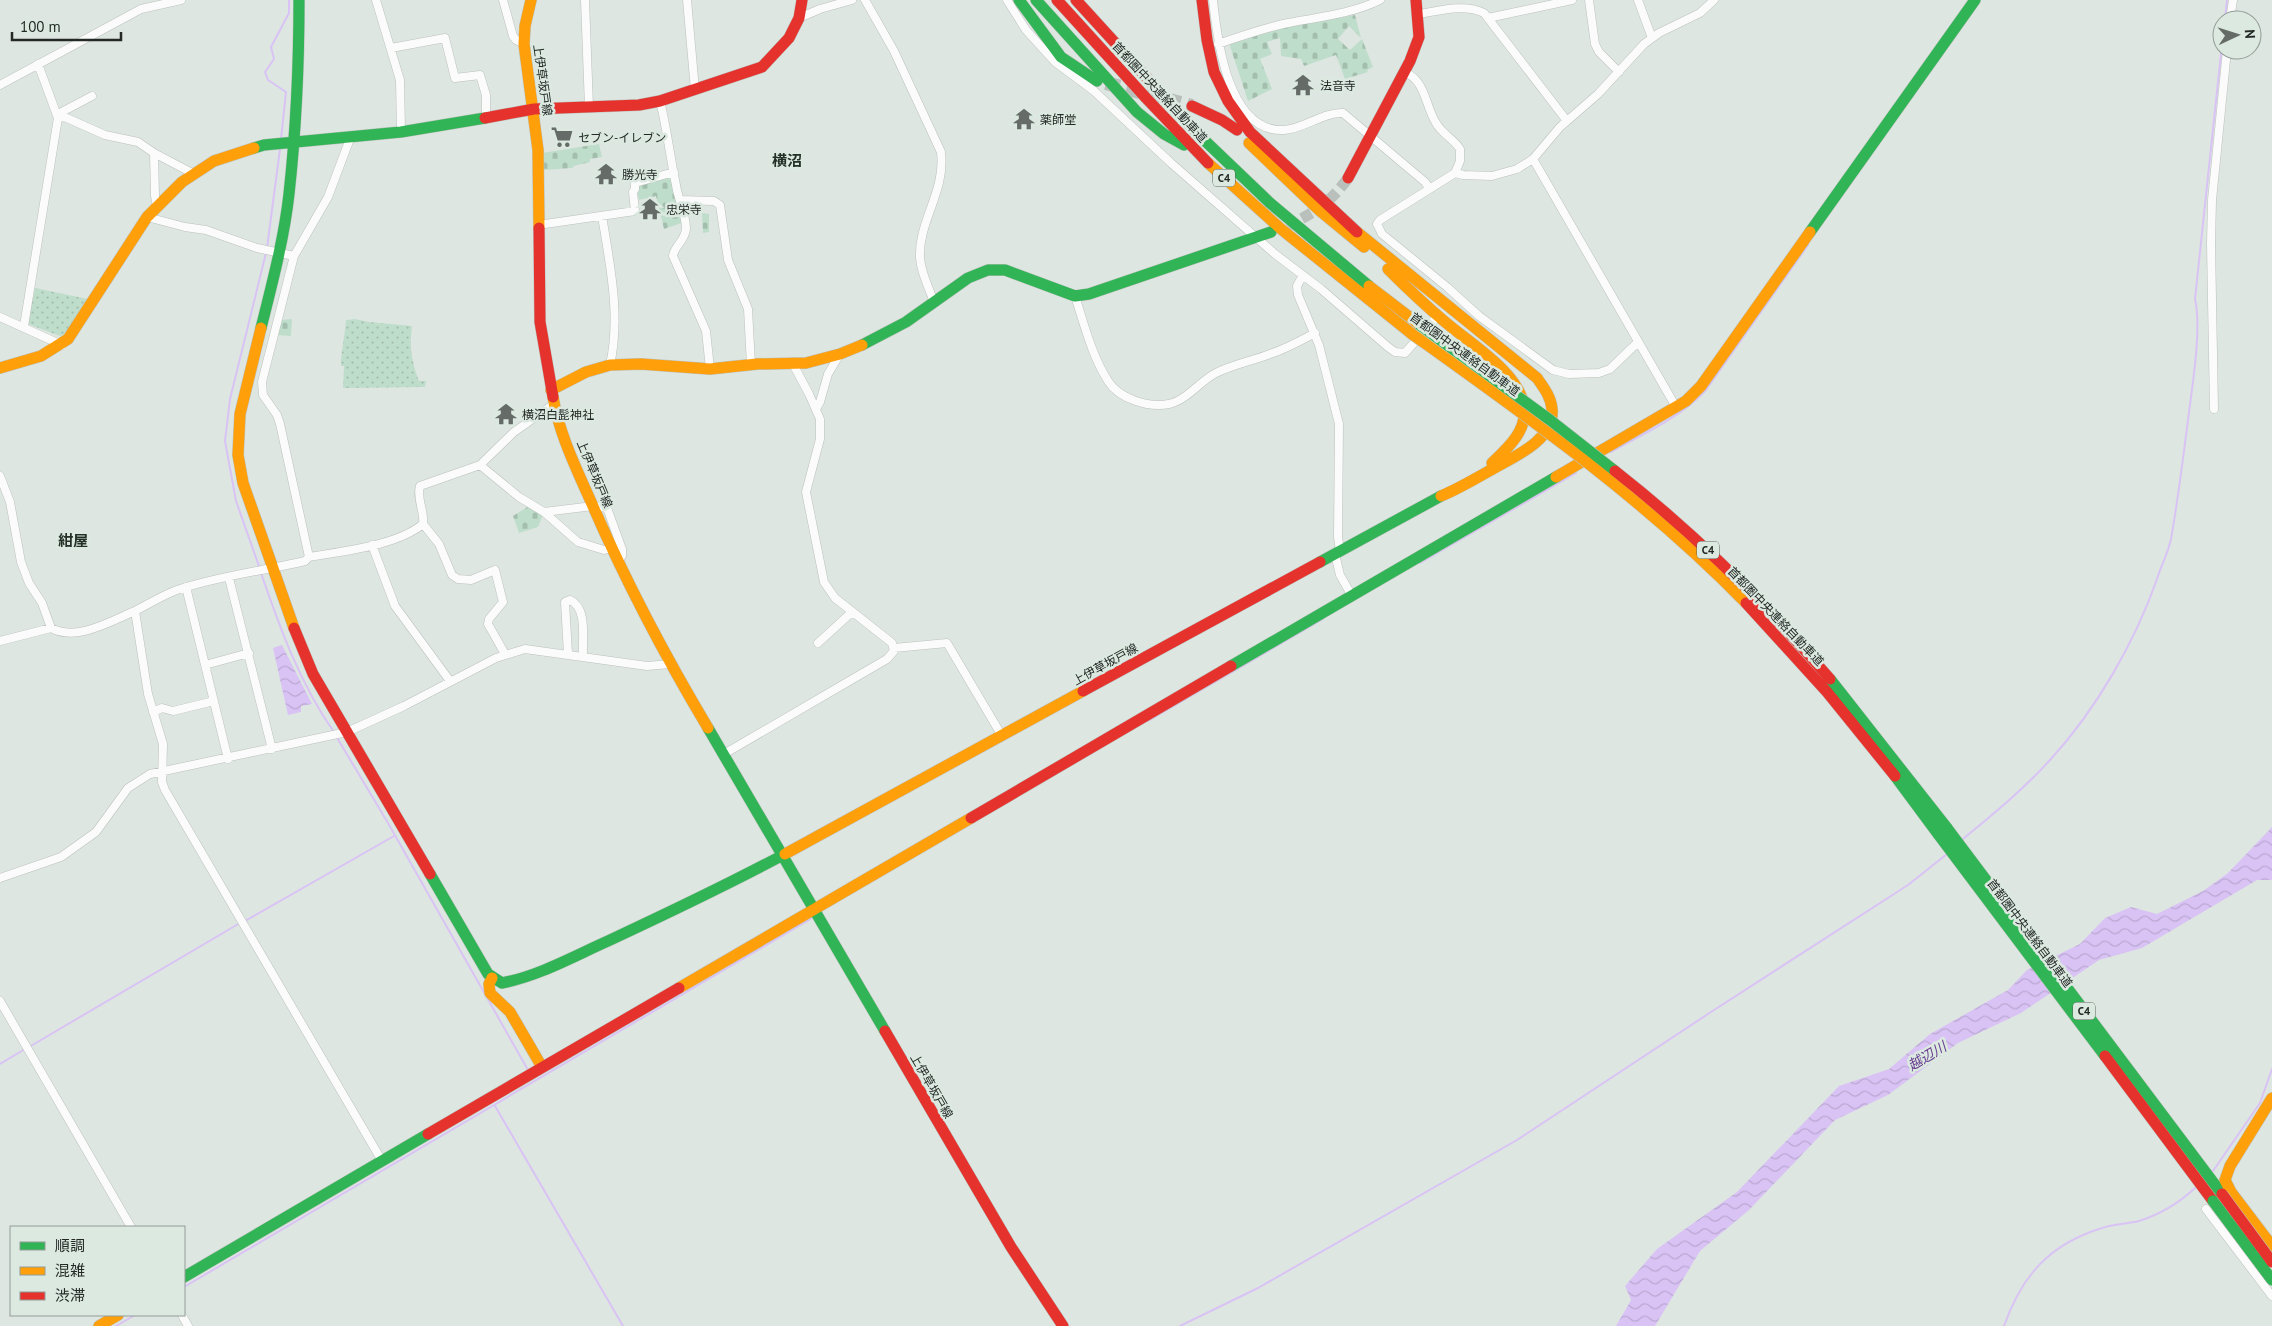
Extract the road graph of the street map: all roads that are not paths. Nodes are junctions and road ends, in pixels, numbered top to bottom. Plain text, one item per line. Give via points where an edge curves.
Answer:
1 (182, 0) edge
2 (299, 0) edge
3 (376, 0) edge
4 (503, 0) edge
5 (531, 0) edge
6 (585, 0) edge
7 (687, 0) edge
8 (802, 0) edge
9 (852, 0) edge
10 (865, 0) edge
11 (1007, 0) edge
12 (1019, 0) edge
13 (1036, 0) edge
14 (1057, 0) edge
15 (1076, 0) edge
16 (1084, 0) edge
17 (1195, 0) edge
18 (1202, 0) edge
19 (1213, 0) edge
20 (1380, 0) edge
21 (1416, 0) edge
22 (1572, 0) edge
23 (1589, 0) edge
24 (1638, 0) edge
25 (1714, 0) edge
26 (1975, 0) edge
27 (1418, 14) junction
28 (799, 18) junction
29 (1488, 18) junction
30 (1110, 38) junction
31 (1652, 38) junction
32 (524, 44) junction
33 (1218, 44) junction
34 (391, 48) junction
35 (2226, 60) edge
36 (38, 64) junction
37 (1404, 72) junction
38 (1619, 72) junction
39 (1097, 81) tunnel mouth
40 (0, 85) edge
41 (695, 90) junction
42 (92, 96) dead end
43 (660, 101) junction
44 (1192, 106) tunnel mouth
45 (589, 107) junction
46 (534, 109) junction
47 (58, 114) junction
48 (486, 115) dead end
49 (1567, 121) junction
50 (1237, 130) junction
51 (401, 132) junction
52 (1371, 135) junction
53 (351, 136) junction
54 (293, 142) junction
55 (1198, 152) junction
56 (154, 153) junction
57 (1532, 159) junction
58 (674, 172) junction
59 (1455, 173) junction
60 (194, 174) junction
61 (1348, 178) tunnel mouth
62 (1429, 188) junction
63 (680, 200) junction
64 (157, 206) junction
65 (602, 216) junction
66 (147, 217) junction
67 (538, 225) junction
68 (1271, 232) dead end
69 (1256, 238) junction
70 (279, 252) junction
71 (294, 256) junction
72 (1302, 275) junction
73 (1075, 296) junction
74 (934, 302) junction
75 (0, 317) edge
76 (1434, 320) dead end
77 (24, 326) junction
78 (1416, 329) junction
79 (1315, 333) junction
80 (1638, 342) junction
81 (62, 345) junction
82 (840, 354) junction
83 (793, 364) junction
84 (610, 365) junction
85 (751, 365) junction
86 (0, 368) edge
87 (710, 369) junction
88 (551, 390) junction
89 (554, 404) junction
90 (1676, 407) junction
91 (816, 409) junction
92 (2214, 409) dead end
93 (480, 465) junction
94 (0, 476) edge
95 (3, 493) edge
96 (1441, 496) junction
97 (593, 506) junction
98 (544, 512) junction
99 (423, 524) junction
100 (372, 545) junction
101 (611, 548) junction
102 (1337, 553) junction
103 (309, 558) junction
104 (617, 562) junction
105 (272, 569) junction
106 (229, 578) junction
107 (186, 588) junction
108 (1352, 596) junction
109 (136, 611) junction
110 (852, 612) junction
111 (50, 628) junction
112 (0, 641) edge
113 (818, 643) dead end
114 (894, 648) junction
115 (249, 653) junction
116 (504, 654) junction
117 (568, 654) junction
118 (583, 656) junction
119 (670, 664) junction
120 (204, 665) junction
121 (450, 681) junction
122 (214, 701) junction
123 (153, 712) junction
124 (347, 732) junction
125 (1002, 736) junction
126 (272, 749) junction
127 (724, 754) junction
128 (228, 759) junction
129 (162, 773) junction
130 (783, 856) junction
131 (0, 878) edge
132 (814, 910) junction
133 (492, 978) junction
134 (0, 1001) edge
135 (542, 1068) junction
136 (2272, 1098) edge
137 (382, 1161) junction
138 (2232, 1192) junction
139 (2206, 1209) dead end
140 (2212, 1217) junction
141 (130, 1226) edge
142 (2272, 1246) edge
143 (2272, 1262) edge
144 (185, 1276) edge
145 (2272, 1280) edge
146 (2272, 1296) edge
147 (116, 1316) edge
148 (99, 1326) edge
149 (1064, 1326) edge

1 - 36 street via 141,8
2 - 54 main road via 299,60
3 - 34 street
4 - 32 street via 513,36
5 - 32 main road, 上伊草坂戸線
6 - 45 street
7 - 41 street
8 - 28 main road
9 - 28 street
10 - 74 street via 942,152 943,168 921,242 920,258
11 - 69 street via 1026,30 1055,62 1098,94
12 - 39 main road via 1061,57
13 - 55 main road via 1137,112 1164,134
14 - 55 main road, 首都圏中央連絡自動車道 / C4 via 1150,104
15 - 30 main road, 首都圏中央連絡自動車道 / C4
16 - 30 main road
17 - 50 main road via 1208,74
18 - 96 main road via 1214,72 1228,102 1250,132 1368,242 1546,388 1551,402 1550,424 1538,443
19 - 33 street
20 - 33 street via 1343,13 1251,32
21 - 27 main road
22 - 29 street
23 - 38 street via 1595,44
24 - 31 street
25 - 31 street via 1700,13
26 - 90 main road via 1701,386
27 - 29 street via 1474,8
27 - 37 main road via 1419,37
28 - 41 main road via 789,38 762,67
29 - 49 street
30 - 78 main road, 首都圏中央連絡自動車道 / C4 via 1220,156 1268,202
31 - 38 street
32 - 46 main road, 上伊草坂戸線
33 - 52 street via 1235,94 1250,116 1266,127 1290,129 1343,113
34 - 48 street via 445,38 455,78 480,75 486,95
34 - 51 street via 400,80
35 - 92 street via 2212,200
36 - 40 street
36 - 47 street
37 - 52 main road
37 - 59 street via 1416,79 1437,125 1460,149
38 - 49 street
41 - 43 main road
42 - 47 street
43 - 45 main road
43 - 58 street
44 - 50 main road
45 - 46 main road
46 - 51 main road
46 - 67 main road, 上伊草坂戸線
47 - 56 street via 105,135 138,142
47 - 77 street
49 - 57 street
50 - 96 main road via 1283,178 1503,370 1518,387 1524,403 1524,418 1514,442 1491,464
51 - 53 main road
52 - 61 main road
52 - 62 street
53 - 54 main road
53 - 71 street via 328,197
54 - 60 main road via 229,155
54 - 70 main road via 289,195
55 - 78 main road, 首都圏中央連絡自動車道 / C4 via 1300,246
56 - 60 street
56 - 64 street
57 - 59 street via 1517,169 1492,176
57 - 80 street
58 - 63 street
58 - 65 street via 635,183 635,211
59 - 62 street
60 - 64 main road
62 - 80 street via 1386,215 1377,224 1378,230 1453,297 1553,370 1570,374 1599,373 1610,369
63 - 85 street via 714,201 720,205 728,260 748,308
63 - 87 street via 685,234 673,256 706,331
64 - 66 main road
65 - 67 street
65 - 84 street via 615,318
66 - 70 street via 214,232 257,248
66 - 81 main road via 75,331
67 - 88 main road, 上伊草坂戸線 via 540,322
68 - 69 main road
69 - 72 street
69 - 73 main road
70 - 71 street
70 - 105 main road via 238,429 243,483
71 - 103 street via 262,382 263,395 280,424
72 - 76 street via 1395,352 1405,354
72 - 79 street via 1297,286 1298,295
73 - 74 main road via 997,269 973,276
73 - 79 street via 1088,338 1108,382 1122,394 1152,404 1168,404 1217,372 1283,349
74 - 82 main road via 884,335
75 - 77 street
77 - 81 street
78 - 143 main road, 首都圏中央連絡自動車道 / C4, bridge via 1520,398 1618,473 1711,553 1755,596 1836,686 1907,775
78 - 145 main road, 首都圏中央連絡自動車道 / C4, bridge via 1619,487 1704,561 1790,649 1904,788
79 - 102 street via 1339,424
80 - 90 street
81 - 86 main road via 36,358
82 - 83 main road
82 - 91 street via 828,374
83 - 85 main road
83 - 91 street
84 - 87 main road
84 - 88 main road via 586,372
85 - 87 main road
88 - 89 main road, 上伊草坂戸線
89 - 93 street via 514,432
89 - 97 main road, 上伊草坂戸線
90 - 108 main road
91 - 110 street via 821,430 806,492 824,582 835,598
93 - 98 street via 519,497
93 - 99 street via 420,486
94 - 95 street
95 - 111 street via 29,583 42,603
96 - 102 main road, 上伊草坂戸線
97 - 98 street
97 - 101 main road, 上伊草坂戸線
97 - 104 street via 607,508 622,549 622,556
98 - 101 street via 578,542 604,550
99 - 100 street via 415,531
99 - 116 street via 439,544 452,575 458,579 470,580 495,570 503,602 488,624
100 - 103 street
100 - 121 street via 395,606
101 - 104 main road, 上伊草坂戸線
102 - 108 street via 1340,575
102 - 125 main road, 上伊草坂戸線
103 - 105 street
104 - 119 main road, 上伊草坂戸線
105 - 106 street
105 - 124 main road via 303,651
106 - 107 street
106 - 115 street
107 - 109 street
107 - 120 street
108 - 132 main road
109 - 111 street via 81,631 58,632
109 - 123 street
110 - 113 street
110 - 114 street via 889,640
111 - 112 street
114 - 125 street via 946,643
114 - 127 street via 887,659
115 - 120 street
115 - 126 street
116 - 117 street via 525,649
116 - 121 street
117 - 118 street
117 - 118 street via 565,602 570,600 581,611
118 - 119 street via 647,666
119 - 127 main road, 上伊草坂戸線
120 - 122 street
121 - 124 street
122 - 123 street via 173,711 162,708
122 - 128 street
123 - 129 street via 163,744
124 - 126 street
124 - 133 main road
125 - 130 main road, 上伊草坂戸線
126 - 128 street
127 - 130 main road, 上伊草坂戸線
128 - 129 street
129 - 131 street via 150,774 128,788 96,832 61,857
129 - 137 street via 165,790
130 - 132 main road, 上伊草坂戸線
130 - 133 main road via 686,906 562,962 509,983
132 - 135 main road
132 - 149 main road, 上伊草坂戸線 via 1011,1247
133 - 135 main road via 490,993 510,1012
134 - 141 street
135 - 137 main road
136 - 138 main road via 2230,1166 2225,1180
137 - 144 main road
138 - 140 street
138 - 142 main road
139 - 140 street
140 - 146 street
147 - 148 main road

